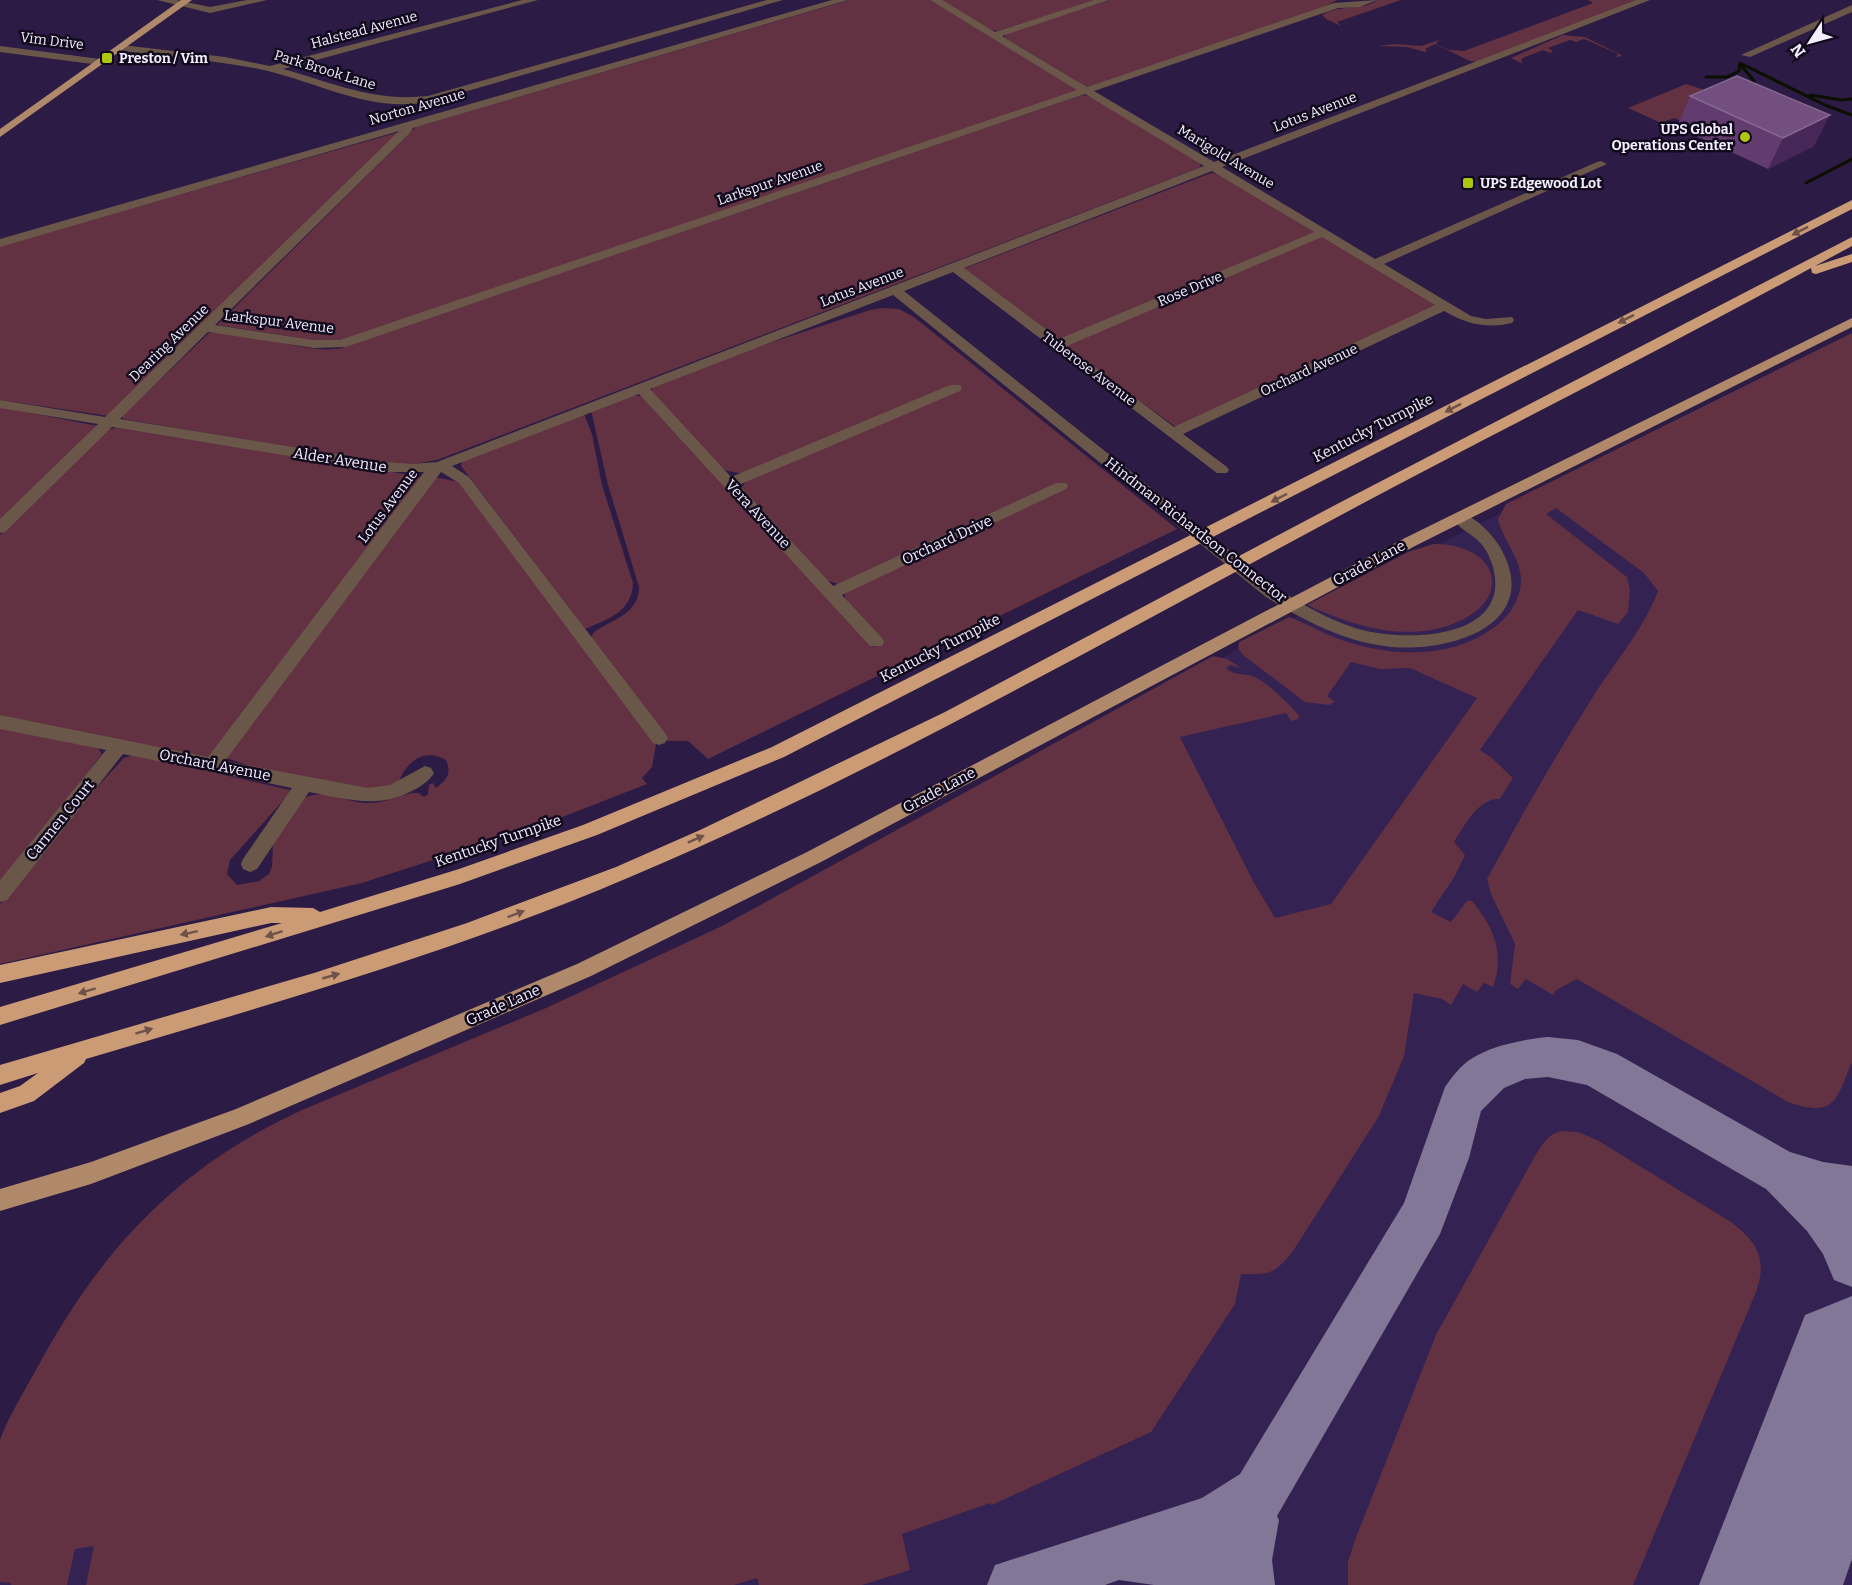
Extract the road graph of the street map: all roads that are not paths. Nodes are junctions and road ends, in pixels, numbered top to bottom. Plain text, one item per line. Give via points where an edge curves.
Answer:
1 (162, 0) edge
2 (262, 0) edge
3 (533, 0) edge
4 (778, 0) edge
5 (843, 0) edge
6 (935, 0) edge
7 (1104, 0) edge
8 (1372, 0) edge
9 (1645, 0) edge
10 (185, 2) edge
11 (1339, 3) edge
12 (1852, 9) edge
13 (994, 35) junction
14 (122, 48) junction
15 (0, 49) edge
16 (1746, 55) dead end
17 (100, 62) junction
18 (272, 69) junction
19 (1086, 91) junction
20 (448, 94) joint
21 (406, 126) junction
22 (0, 134) edge
23 (1601, 164) dead end
24 (1213, 167) junction
25 (1852, 204) edge
26 (1322, 233) junction
27 (1852, 240) edge
28 (0, 243) edge
29 (1852, 258) edge
30 (1374, 264) junction
31 (956, 268) junction
32 (1766, 288) junction
33 (901, 295) junction
34 (1444, 306) junction
35 (1507, 320) dead end
36 (1852, 322) edge
37 (206, 328) junction
38 (1057, 345) junction
39 (640, 387) junction
40 (955, 388) dead end
41 (0, 404) edge
42 (110, 422) junction
43 (1173, 433) junction
44 (439, 466) junction
45 (1222, 470) dead end
46 (729, 483) junction
47 (1061, 486) dead end
48 (1458, 517) junction
49 (0, 528) edge
50 (832, 593) junction
51 (876, 642) dead end
52 (0, 722) edge
53 (658, 738) dead end
54 (119, 746) junction
55 (213, 764) junction
56 (425, 773) dead end
57 (305, 784) junction
58 (250, 864) dead end
59 (0, 894) edge
60 (329, 916) junction
61 (0, 974) edge
62 (0, 1016) edge
63 (88, 1048) junction
64 (0, 1075) edge
65 (0, 1103) edge
66 (0, 1200) edge

1 - 10 street
2 - 10 street via 219,10
3 - 18 street, Halstead Avenue
4 - 20 street, Norton Avenue
5 - 21 street, Norton Avenue
6 - 13 street, Marigold Avenue
7 - 13 street
8 - 11 street, Larkspur Avenue
9 - 24 street, Lotus Avenue
10 - 14 main road
11 - 19 street, Larkspur Avenue
12 - 16 street
13 - 19 street, Marigold Avenue
14 - 17 main road
14 - 18 street, Park Brook Lane
15 - 17 street, Vim Drive
17 - 22 main road
18 - 20 street, Park Brook Lane via 375,101 405,103
19 - 24 street, Marigold Avenue
19 - 37 street, Larkspur Avenue via 341,344 314,344
21 - 28 street, Norton Avenue
21 - 37 street, Dearing Avenue via 407,130
23 - 30 street
24 - 26 street, Marigold Avenue
24 - 31 street, Lotus Avenue
25 -> 60 highway, Kentucky Turnpike via 812,736 579,834
26 - 30 street, Marigold Avenue
26 - 38 street, Rose Drive
27 - 32 highway
29 - 32 highway
30 - 34 street, Marigold Avenue
31 - 33 street, Lotus Avenue
31 - 38 street, Tuberose Avenue
63 -> 32 highway via 374,964 482,927 623,872 771,806
33 - 39 street, Lotus Avenue
33 - 48 street, Hindman Richardson Connector via 1272,593 1334,627 1379,639 1422,642 1464,633 1487,619 1505,595 1504,573 1494,549
34 - 35 street, Marigold Avenue via 1467,319 1486,323
34 - 43 street, Orchard Avenue
36 - 48 main road, Grade Lane
37 - 42 street, Dearing Avenue
38 - 43 street, Tuberose Avenue
39 - 44 street, Lotus Avenue
39 - 46 street, Vera Avenue
40 - 46 street
41 - 42 street, Alder Avenue
42 - 44 street, Alder Avenue via 386,467 412,470
42 - 49 street, Dearing Avenue
43 - 45 street, Tuberose Avenue
44 - 53 street via 464,480
44 - 55 street, Lotus Avenue
46 - 50 street, Vera Avenue
47 - 50 street, Orchard Drive
48 - 66 main road, Grade Lane via 814,857 584,970 241,1117 102,1170
50 - 51 street, Vera Avenue
52 - 54 street, Orchard Avenue
54 - 55 street, Orchard Avenue
54 - 59 street, Carmen Court
55 - 57 street, Orchard Avenue
56 - 57 street, Orchard Avenue via 402,788 372,797
57 - 58 street
60 -> 61 highway via 271,915
60 -> 62 highway, Kentucky Turnpike
63 - 64 highway
63 - 65 highway via 27,1094

